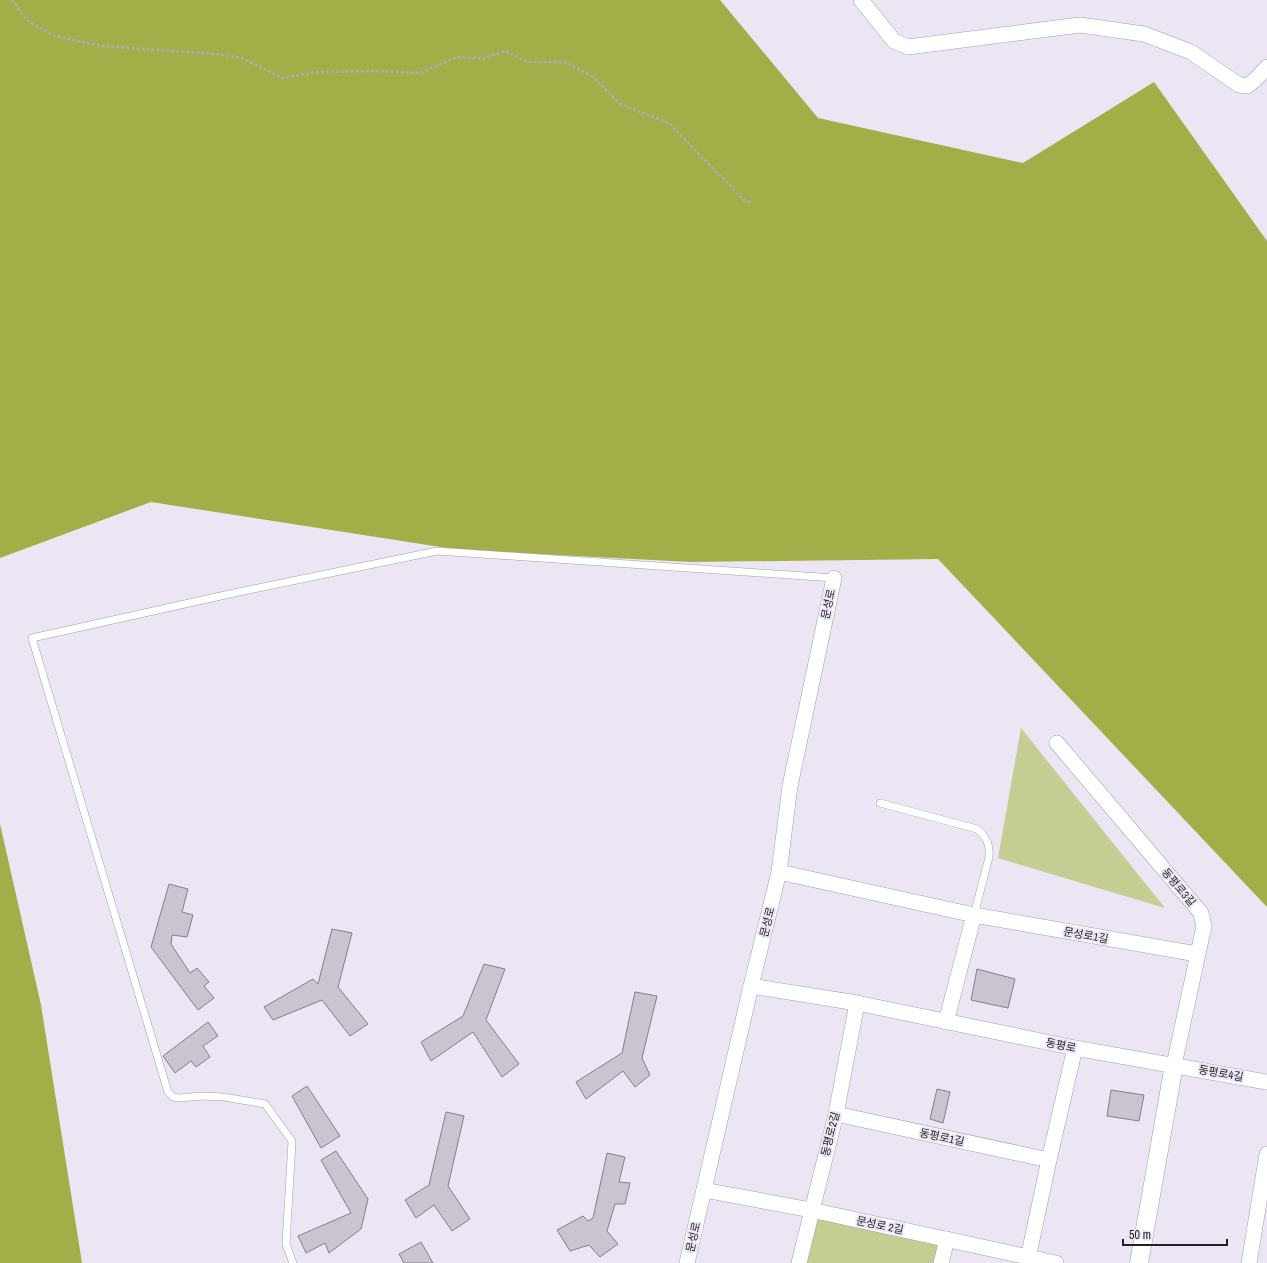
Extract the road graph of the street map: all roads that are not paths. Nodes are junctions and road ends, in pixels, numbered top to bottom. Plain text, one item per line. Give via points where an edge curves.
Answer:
1 (861, 0) edge
2 (1267, 67) edge
3 (834, 578) joint
4 (1057, 744) dead end
5 (880, 802) dead end
6 (779, 872) junction
7 (974, 915) junction
8 (1197, 954) junction
9 (751, 986) junction
10 (857, 1004) junction
11 (946, 1022) junction
12 (1074, 1048) junction
13 (1174, 1065) junction
14 (1267, 1082) edge
15 (836, 1114) junction
16 (1267, 1154) edge
17 (1049, 1160) junction
18 (704, 1190) junction
19 (811, 1210) junction
20 (947, 1240) junction
21 (1028, 1260) edge
22 (293, 1263) edge
23 (687, 1263) edge
24 (799, 1263) edge
25 (941, 1263) edge
26 (1056, 1263) edge
27 (1139, 1263) edge
28 (1248, 1263) edge

1 - 2 street via 894,41 908,47 1080,25 1144,34 1191,52 1239,85 1247,86
3 - 6 street, 문성로 via 790,786
3 - 22 lane via 437,551 32,638 168,1092 178,1098 224,1097 265,1104 292,1141 286,1244
4 - 8 street, 동평로3길 via 1201,913 1204,926
5 - 7 lane via 977,829 983,834 987,841 989,857
6 - 7 street, 문성로1길
6 - 9 street, 문성로
7 - 8 street, 문성로1길
7 - 11 street
8 - 13 street, 동평로3길
9 - 10 street, 동평로
9 - 18 street, 문성로
10 - 11 street, 동평로
10 - 15 street, 동평로2길
11 - 12 street, 동평로
12 - 13 street, 동평로
12 - 17 street
13 - 14 street, 동평로4길
13 - 27 street
15 - 17 street, 동평로1길
15 - 19 street, 동평로2길
16 - 28 street
17 - 21 street
18 - 19 street, 문성로 2길
18 - 23 street, 문성로
19 - 20 street, 문성로 2길
19 - 24 street, 동평로2길
20 - 21 street, 문성로 2길
20 - 25 street
21 - 26 street, 문성로 2길

